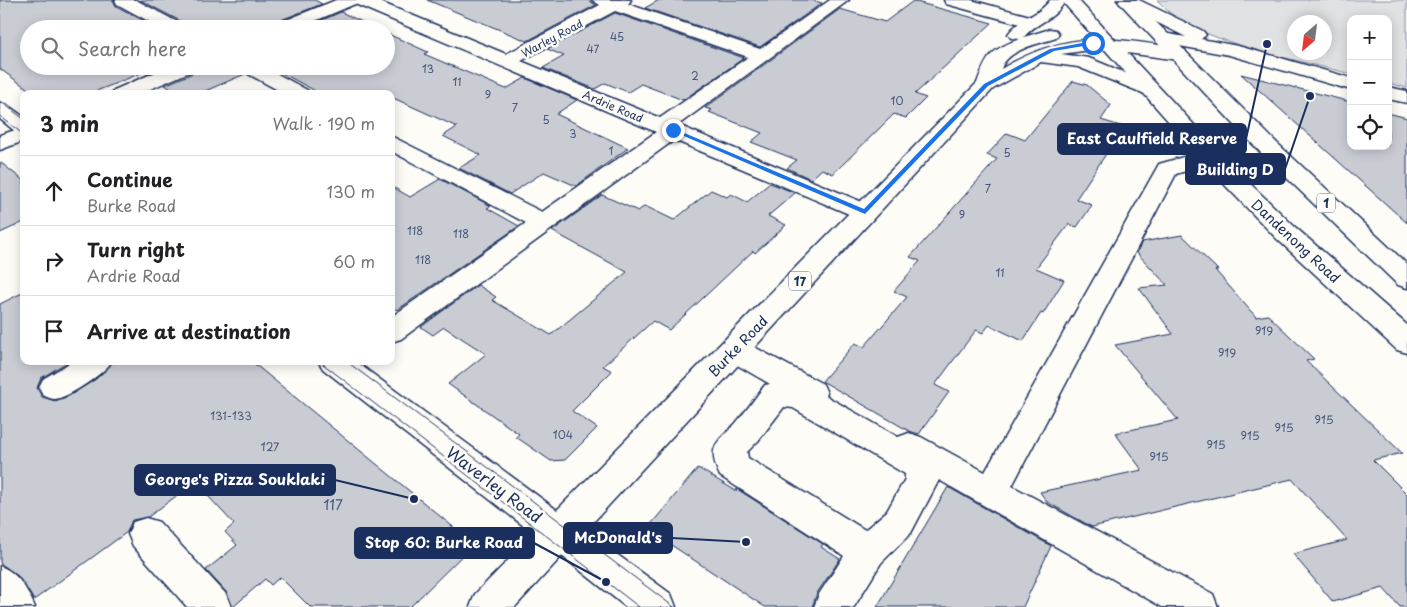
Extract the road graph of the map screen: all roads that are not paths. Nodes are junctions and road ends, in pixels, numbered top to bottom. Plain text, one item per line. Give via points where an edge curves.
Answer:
1 (123, 0) edge
2 (351, 0) edge
3 (360, 0) edge
4 (841, 0) edge
5 (952, 0) edge
6 (1058, 0) edge
7 (1068, 0) edge
8 (1126, 0) edge
9 (613, 2) edge
10 (160, 20) edge
11 (302, 20) edge
12 (1031, 22) junction
13 (1105, 38) junction
14 (1163, 38) junction
15 (1006, 50) junction
16 (1242, 53) junction
17 (1178, 54) junction
18 (763, 56) junction
19 (1030, 60) junction
20 (508, 61) junction
21 (1313, 74) junction
22 (166, 75) edge
23 (265, 75) edge
24 (1347, 83) edge
25 (986, 85) junction
26 (130, 90) edge
27 (293, 90) edge
28 (1150, 90) junction
29 (1392, 94) edge
30 (1407, 98) edge
31 (0, 109) edge
32 (20, 124) edge
33 (667, 128) junction
34 (20, 135) edge
35 (0, 143) edge
36 (395, 144) edge
37 (1211, 156) junction
38 (865, 212) junction
39 (545, 223) junction
40 (1407, 280) edge
41 (395, 329) edge
42 (1407, 342) edge
43 (735, 350) junction
44 (90, 365) edge
45 (343, 365) edge
46 (54, 387) dead end
47 (991, 493) junction
48 (560, 533) junction
49 (146, 534) dead end
50 (868, 551) junction
51 (0, 584) edge
52 (16, 607) edge
53 (212, 607) edge
54 (488, 607) edge
55 (657, 607) edge
56 (833, 607) edge
57 (1198, 607) edge

1 - 10 main road
2 - 11 main road
3 - 20 main road, Ardrie Road
4 - 18 main road
5 - 12 main road
6 - 12 main road, 17 via 1050,14
7 - 13 main road, Dandenong Road
8 - 14 main road, 1
8 - 16 main road via 1189,32
9 - 18 main road
9 - 20 main road, Warley Road
12 - 15 main road, 17 via 1022,28
13 - 14 main road, Burke Road / 17
13 - 15 main road, Burke Road / 17 via 1052,33
13 - 17 main road, Burke Road / 17
13 - 19 main road, Burke Road / 17 via 1052,50
13 - 28 main road, Dandenong Road
14 - 16 main road, Burke Road
14 - 17 main road, 1
15 - 25 main road, Burke Road / 17 via 994,62
16 - 21 main road
17 - 21 main road, Burke Road
17 - 40 main road, 1 via 1294,172
18 - 33 main road
19 - 25 main road, Burke Road / 17
19 - 28 main road via 1053,58 1082,62
20 - 33 main road, Ardrie Road
21 - 24 main road
22 - 26 main road
23 - 27 main road
25 - 38 main road, Burke Road / 17
28 - 37 main road, Dandenong Road
29 - 30 main road
31 - 32 main road
33 - 38 main road, Ardrie Road
33 - 39 main road
34 - 35 main road
36 - 39 main road
37 - 42 main road, Dandenong Road via 1286,233
37 - 47 main road via 1167,169
38 - 43 main road, Burke Road / 17
39 - 41 main road
43 - 47 main road
43 - 48 main road, Burke Road / 17
44 - 46 main road
45 - 48 main road, Waverley Road
47 - 57 main road
48 - 54 main road, Burke Road / 17
48 - 55 main road, Waverley Road
49 - 53 main road
50 - 50 main road via 899,522 922,481 921,467 799,396 776,394 747,432 730,448 732,466
50 - 56 main road
51 - 52 main road

